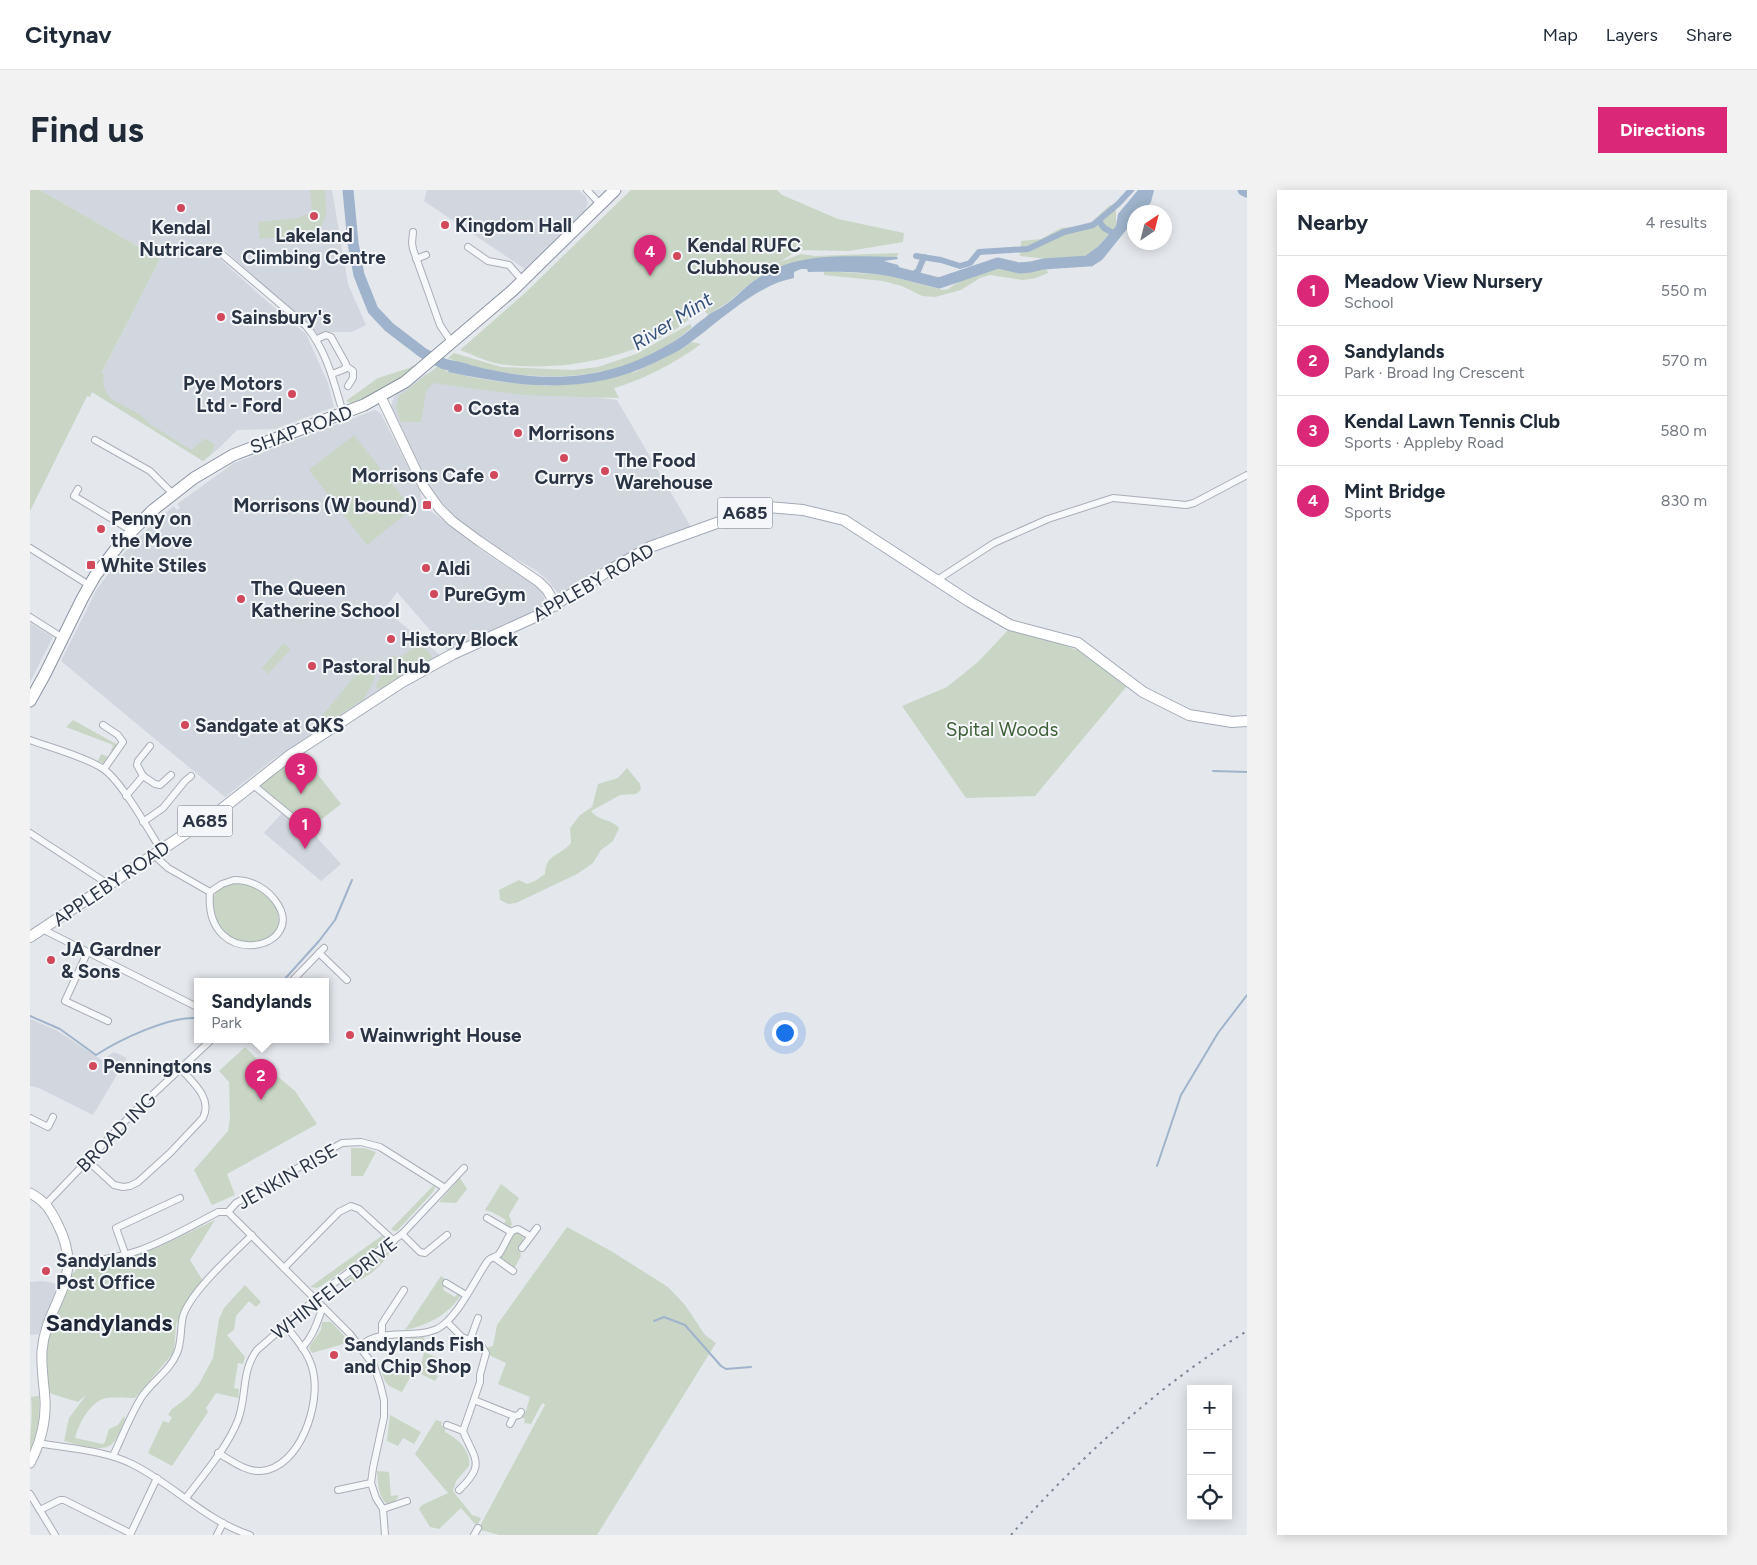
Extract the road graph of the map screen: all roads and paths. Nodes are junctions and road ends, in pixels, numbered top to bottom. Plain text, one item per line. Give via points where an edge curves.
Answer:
1 (586, 190) edge
2 (615, 190) edge
3 (601, 205) junction
4 (414, 232) dead end
5 (468, 247) dead end
6 (216, 250) dead end
7 (426, 255) dead end
8 (416, 259) junction
9 (524, 280) junction
10 (317, 339) junction
11 (452, 343) junction
12 (346, 366) junction
13 (332, 374) junction
14 (348, 386) dead end
15 (380, 397) junction
16 (343, 413) junction
17 (95, 440) dead end
18 (1247, 475) edge
19 (78, 489) dead end
20 (173, 494) junction
21 (132, 531) junction
22 (30, 548) edge
23 (937, 580) junction
24 (89, 585) junction
25 (556, 606) junction
26 (30, 617) edge
27 (63, 638) junction
28 (30, 700) edge
29 (1247, 721) edge
30 (103, 725) dead end
31 (30, 740) edge
32 (150, 746) dead end
33 (104, 769) junction
34 (171, 775) dead end
35 (143, 776) junction
36 (191, 776) dead end
37 (252, 784) junction
38 (126, 796) junction
39 (291, 816) dead end
40 (143, 822) junction
41 (30, 833) edge
42 (157, 852) junction
43 (108, 884) junction
44 (210, 892) junction
45 (42, 929) junction
46 (30, 937) edge
47 (87, 953) junction
48 (295, 978) edge
49 (347, 980) dead end
50 (194, 1005) edge
51 (108, 1022) dead end
52 (208, 1043) edge
53 (180, 1068) junction
54 (53, 1117) dead end
55 (31, 1120) edge
56 (87, 1160) junction
57 (464, 1168) dead end
58 (445, 1188) junction
59 (30, 1193) edge
60 (180, 1198) dead end
61 (46, 1204) junction
62 (228, 1212) junction
63 (487, 1218) dead end
64 (537, 1228) dead end
65 (511, 1232) junction
66 (402, 1234) junction
67 (252, 1235) junction
68 (447, 1235) dead end
69 (530, 1236) junction
70 (394, 1241) junction
71 (522, 1248) dead end
72 (126, 1256) junction
73 (495, 1258) junction
74 (68, 1261) junction
75 (284, 1268) junction
76 (513, 1270) dead end
77 (446, 1283) dead end
78 (404, 1290) dead end
79 (466, 1295) junction
80 (315, 1299) junction
81 (323, 1306) junction
82 (478, 1318) dead end
83 (447, 1322) junction
84 (285, 1325) junction
85 (382, 1336) junction
86 (470, 1340) junction
87 (360, 1346) junction
88 (302, 1348) junction
89 (474, 1400) junction
90 (521, 1412) dead end
91 (514, 1416) junction
92 (510, 1424) dead end
93 (447, 1425) dead end
94 (463, 1431) junction
95 (39, 1443) junction
96 (218, 1453) junction
97 (113, 1456) junction
98 (484, 1457) dead end
99 (476, 1459) junction
100 (30, 1462) edge
101 (157, 1478) junction
102 (371, 1484) junction
103 (338, 1490) dead end
104 (459, 1490) dead end
105 (30, 1494) edge
106 (186, 1498) junction
107 (406, 1500) dead end
108 (383, 1509) junction
109 (40, 1510) junction
110 (223, 1523) junction
111 (478, 1528) dead end
112 (130, 1534) edge
113 (55, 1535) edge
114 (217, 1535) edge
115 (250, 1535) edge
116 (385, 1535) edge
117 (474, 1535) edge

1 - 3 street
2 - 3 highway, SHAP ROAD
3 - 9 highway, SHAP ROAD
4 - 8 street via 412,243
5 - 9 street via 488,261 509,265
6 - 10 street
7 - 8 street
8 - 11 street via 440,325
9 - 11 highway, SHAP ROAD
10 - 12 street via 326,335 331,337
10 - 13 street
11 - 15 highway, SHAP ROAD via 405,382
12 - 13 street
12 - 14 street via 353,371
13 - 16 street
15 - 16 highway, SHAP ROAD
15 - 25 street via 424,487 438,508 539,582
16 - 20 highway, SHAP ROAD via 237,453
17 - 20 street via 150,471
18 - 23 street via 1190,504 1113,498 1048,519 994,543
19 - 21 street via 74,496
20 - 21 highway, SHAP ROAD
21 - 24 highway, SHAP ROAD
22 - 24 street
23 - 25 main road, APPLEBY ROAD / A685 via 844,520 803,510 768,508 739,515 650,548
23 - 29 main road, APPLEBY ROAD / A685 via 1010,625 1078,643 1143,692 1188,715 1232,722
24 - 27 highway, SHAP ROAD
25 - 37 main road, APPLEBY ROAD / A685 via 453,654 402,682 316,737
26 - 27 street
27 - 28 highway, SHAP ROAD
30 - 33 street via 123,742
31 - 33 street
32 - 35 street via 138,760
33 - 38 street
34 - 35 street via 160,785
35 - 38 street
36 - 40 street via 163,808
37 - 39 street
37 - 42 main road, APPLEBY ROAD / A685 via 218,812
38 - 40 street
40 - 42 street
41 - 43 street
42 - 43 main road, APPLEBY ROAD / A685
42 - 44 street via 168,868
43 - 45 main road, APPLEBY ROAD / A685
44 - 44 street via 210,910 215,925 221,934 236,943 258,946 279,932 282,921 280,908 263,888 244,880 234,880
45 - 46 main road, APPLEBY ROAD / A685
45 - 47 street
47 - 50 street
47 - 51 street via 65,1001
48 - 49 street via 321,950
52 - 53 street, BROAD ING
53 - 56 street, BROAD ING
53 - 56 street via 205,1098 206,1112 170,1153 138,1182 123,1187 114,1185
54 - 55 street via 48,1127
56 - 61 street, BROAD ING
57 - 58 street, WHINFELL DRIVE
58 - 62 street, JENKIN RISE via 380,1147 361,1142 342,1143 236,1203
58 - 66 street, WHINFELL DRIVE
59 - 61 street
60 - 72 street via 116,1228
61 - 74 street via 62,1232
62 - 67 street
62 - 72 street, JENKIN RISE via 218,1212
63 - 65 street
64 - 69 street
65 - 69 street via 518,1229
65 - 73 street
66 - 68 street via 425,1253
66 - 70 street, WHINFELL DRIVE
67 - 75 street
67 - 97 street via 191,1301 184,1315 177,1353 141,1398
69 - 71 street
70 - 75 street via 359,1209 351,1206 339,1212
70 - 80 street, WHINFELL DRIVE
72 - 74 street, JENKIN RISE via 92,1262
73 - 76 street
73 - 79 street via 487,1261
74 - 95 street via 63,1288 42,1349 45,1403
75 - 80 street
77 - 79 street
78 - 85 street via 382,1324
79 - 83 street
80 - 81 street
80 - 84 street, WHINFELL DRIVE
81 - 87 street
81 - 88 street via 313,1334
82 - 86 street
83 - 85 street via 428,1332
83 - 86 street via 462,1337
84 - 88 street
84 - 96 street, WHINFELL DRIVE via 250,1359 239,1416
85 - 87 street via 372,1337
86 - 89 street via 481,1345 486,1353
87 - 102 street via 374,1366 384,1400 384,1417
88 - 96 street via 314,1373 315,1394 312,1415 297,1446 284,1460 260,1471 245,1468
89 - 91 street
89 - 94 street
90 - 91 street
91 - 92 street
93 - 94 street
94 - 99 street
95 - 97 street
95 - 100 street
96 - 106 street, WHINFELL DRIVE
97 - 101 street
98 - 99 street
99 - 104 street via 474,1472
101 - 106 street
101 - 112 street
102 - 103 street
102 - 108 street
105 - 109 street
106 - 110 street
107 - 108 street
108 - 116 street
109 - 112 street via 64,1500
109 - 113 street
110 - 114 street
110 - 115 street
111 - 117 street

